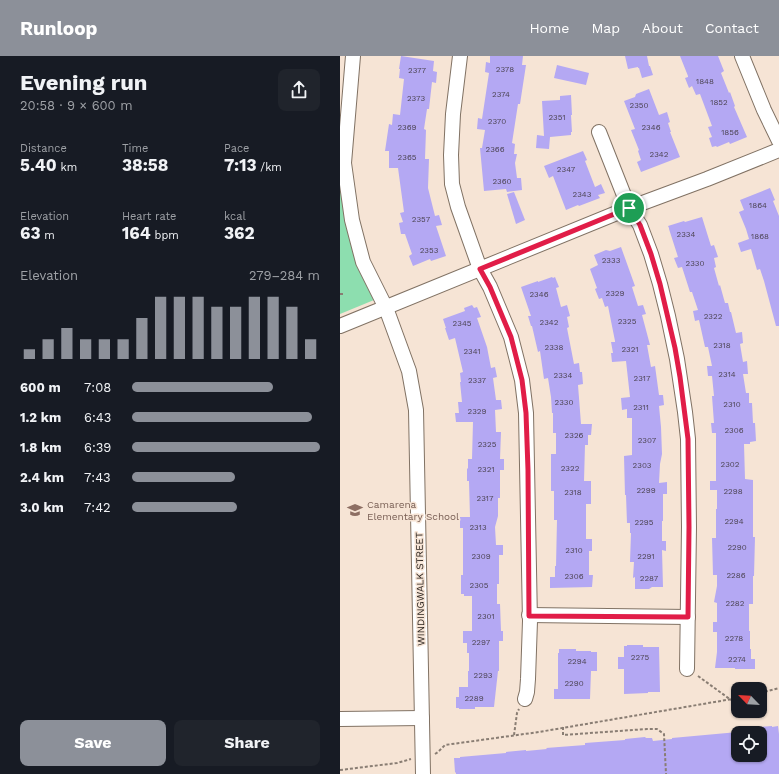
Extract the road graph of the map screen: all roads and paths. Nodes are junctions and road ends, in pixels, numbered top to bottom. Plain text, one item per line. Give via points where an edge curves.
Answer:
1 (353, 56) edge
2 (460, 56) edge
3 (742, 56) edge
4 (599, 132) dead end
5 (779, 141) edge
6 (779, 150) edge
7 (629, 208) junction
8 (480, 269) junction
9 (340, 294) edge
10 (344, 294) dead end
11 (386, 308) junction
12 (340, 326) edge
13 (529, 616) junction
14 (688, 617) junction
15 (687, 669) joint
16 (779, 688) edge
17 (767, 691) edge
18 (525, 699) joint
19 (731, 700) joint
20 (422, 718) junction
21 (340, 719) edge
22 (563, 727) junction
23 (514, 735) junction
24 (430, 757) dead end
25 (414, 758) dead end
26 (340, 770) edge
27 (423, 774) edge
28 (666, 774) edge

1 - 11 street, WINDINGWALK STREET via 344,163 352,220 363,262
2 - 8 street via 450,155 452,184
3 - 5 street
4 - 7 street
6 - 7 street
7 - 8 street
7 - 14 street via 640,225 651,254 680,377 688,439
8 - 11 street
8 - 13 street via 511,337 522,380 528,470
9 - 10 path
11 - 12 street
11 - 20 street, WINDINGWALK STREET via 409,371 416,410
13 - 14 street
13 - 18 street via 528,679
14 - 15 street
15 - 19 path
16 - 17 path
18 - 23 path via 517,713
19 - 22 path
20 - 21 street
20 - 27 street, WINDINGWALK STREET
22 - 23 path
22 - 28 path via 563,735 657,729 664,734
23 - 24 path via 445,745
25 - 26 path via 397,764

